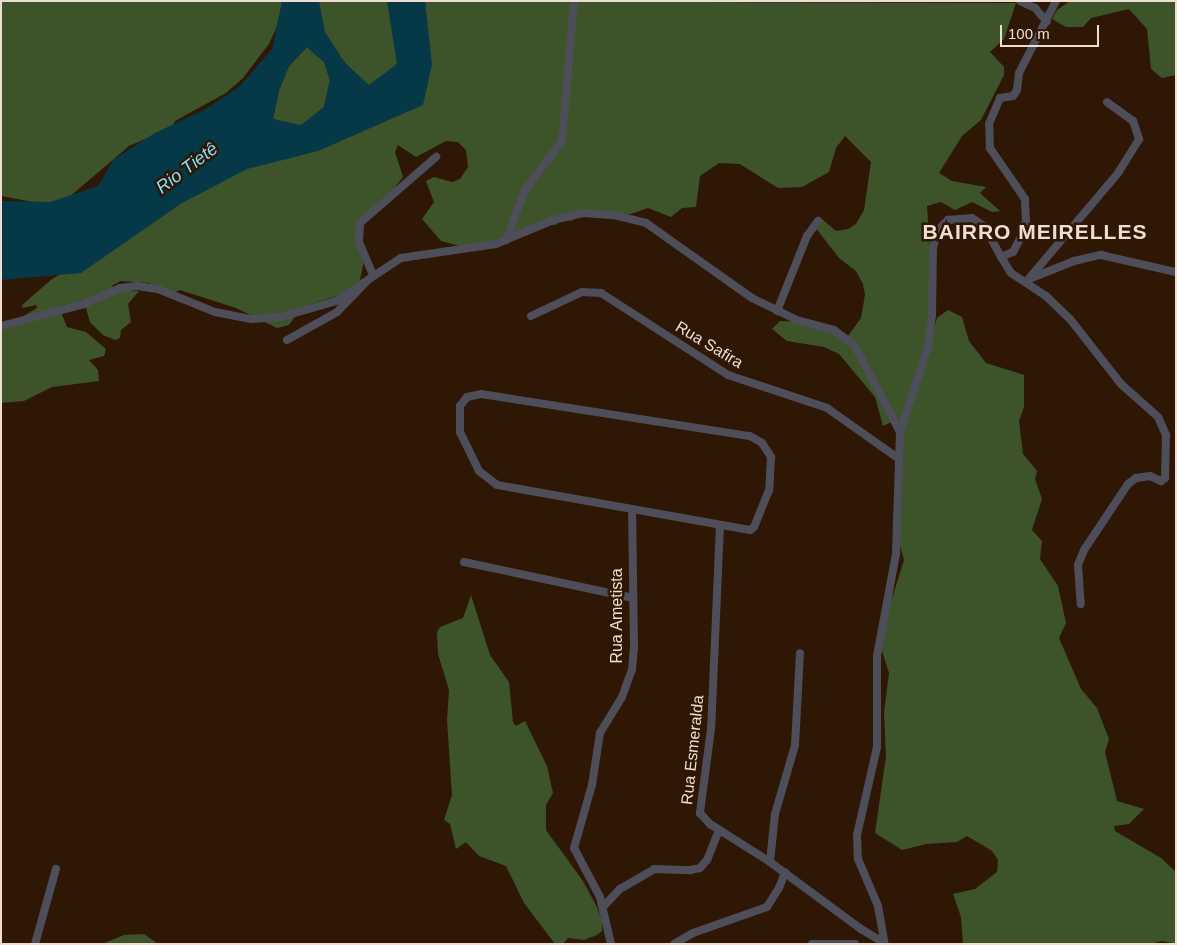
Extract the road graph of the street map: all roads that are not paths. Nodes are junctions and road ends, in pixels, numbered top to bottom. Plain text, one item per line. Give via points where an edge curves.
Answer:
1 (574, 1) edge
2 (1020, 1) edge
3 (1056, 1) edge
4 (1047, 22) junction
5 (1107, 102) dead end
6 (436, 158) dead end
7 (818, 221) dead end
8 (506, 240) junction
9 (1001, 257) junction
10 (1176, 272) edge
11 (371, 277) junction
12 (1028, 281) junction
13 (777, 311) junction
14 (531, 316) dead end
15 (1, 326) edge
16 (287, 340) dead end
17 (900, 432) junction
18 (899, 458) junction
19 (632, 509) junction
20 (720, 524) junction
21 (464, 562) dead end
22 (633, 598) junction
23 (1081, 604) dead end
24 (800, 653) dead end
25 (719, 830) junction
26 (770, 862) junction
27 (56, 870) dead end
28 (784, 872) junction
29 (602, 907) junction
30 (884, 943) edge
31 (35, 944) edge
32 (611, 944) edge
33 (674, 944) edge
34 (812, 944) edge
35 (855, 944) edge

1 - 8 street via 562,141 525,190
2 - 4 street via 1035,8
3 - 4 street
4 - 9 street via 1019,73 1017,90 1013,96 1000,98 989,124 990,148 1017,183 1026,205 1021,237 1013,252
5 - 12 street via 1133,121 1139,139 1118,173
6 - 11 street via 360,224 359,242
7 - 13 street via 807,236
8 - 11 street via 401,258
8 - 13 street via 576,214 632,218 646,223 716,276
9 - 12 street via 1011,273
9 - 17 street via 984,226 972,218 948,220 937,231 933,248 928,347
10 - 12 street via 1101,255 1074,261
11 - 15 street via 330,304 270,319 215,312 158,289 137,286 120,288 84,304
11 - 16 street via 337,312
12 - 23 street via 1060,309 1121,384 1158,416 1168,443 1165,478 1161,481 1150,476 1136,478 1128,484 1084,550 1078,566
13 - 17 street via 834,330 855,346
14 - 18 street, Rua Safira via 582,292 601,293 728,375 827,408
17 - 18 street
18 - 30 street via 896,554 878,656 877,747 857,835 858,859 878,906
19 - 20 street
19 - 20 street via 492,482 476,466 460,432 460,406 467,397 481,394 754,437 771,457 770,490 753,528
19 - 22 street, Rua Ametista
20 - 25 street, Rua Esmeralda via 711,729 700,808 702,817
21 - 22 street
22 - 29 street, Rua Ametista via 632,670 622,697 600,733 592,785 574,848
24 - 26 street via 795,745 775,814
25 - 26 street, Rua Esmeralda
25 - 29 street via 707,860 700,868 654,869 620,889
26 - 28 street, Rua Esmeralda
27 - 31 street
28 - 30 street, Rua Esmeralda
28 - 33 street via 767,907 693,933
29 - 32 street, Rua Ametista
34 - 35 street

